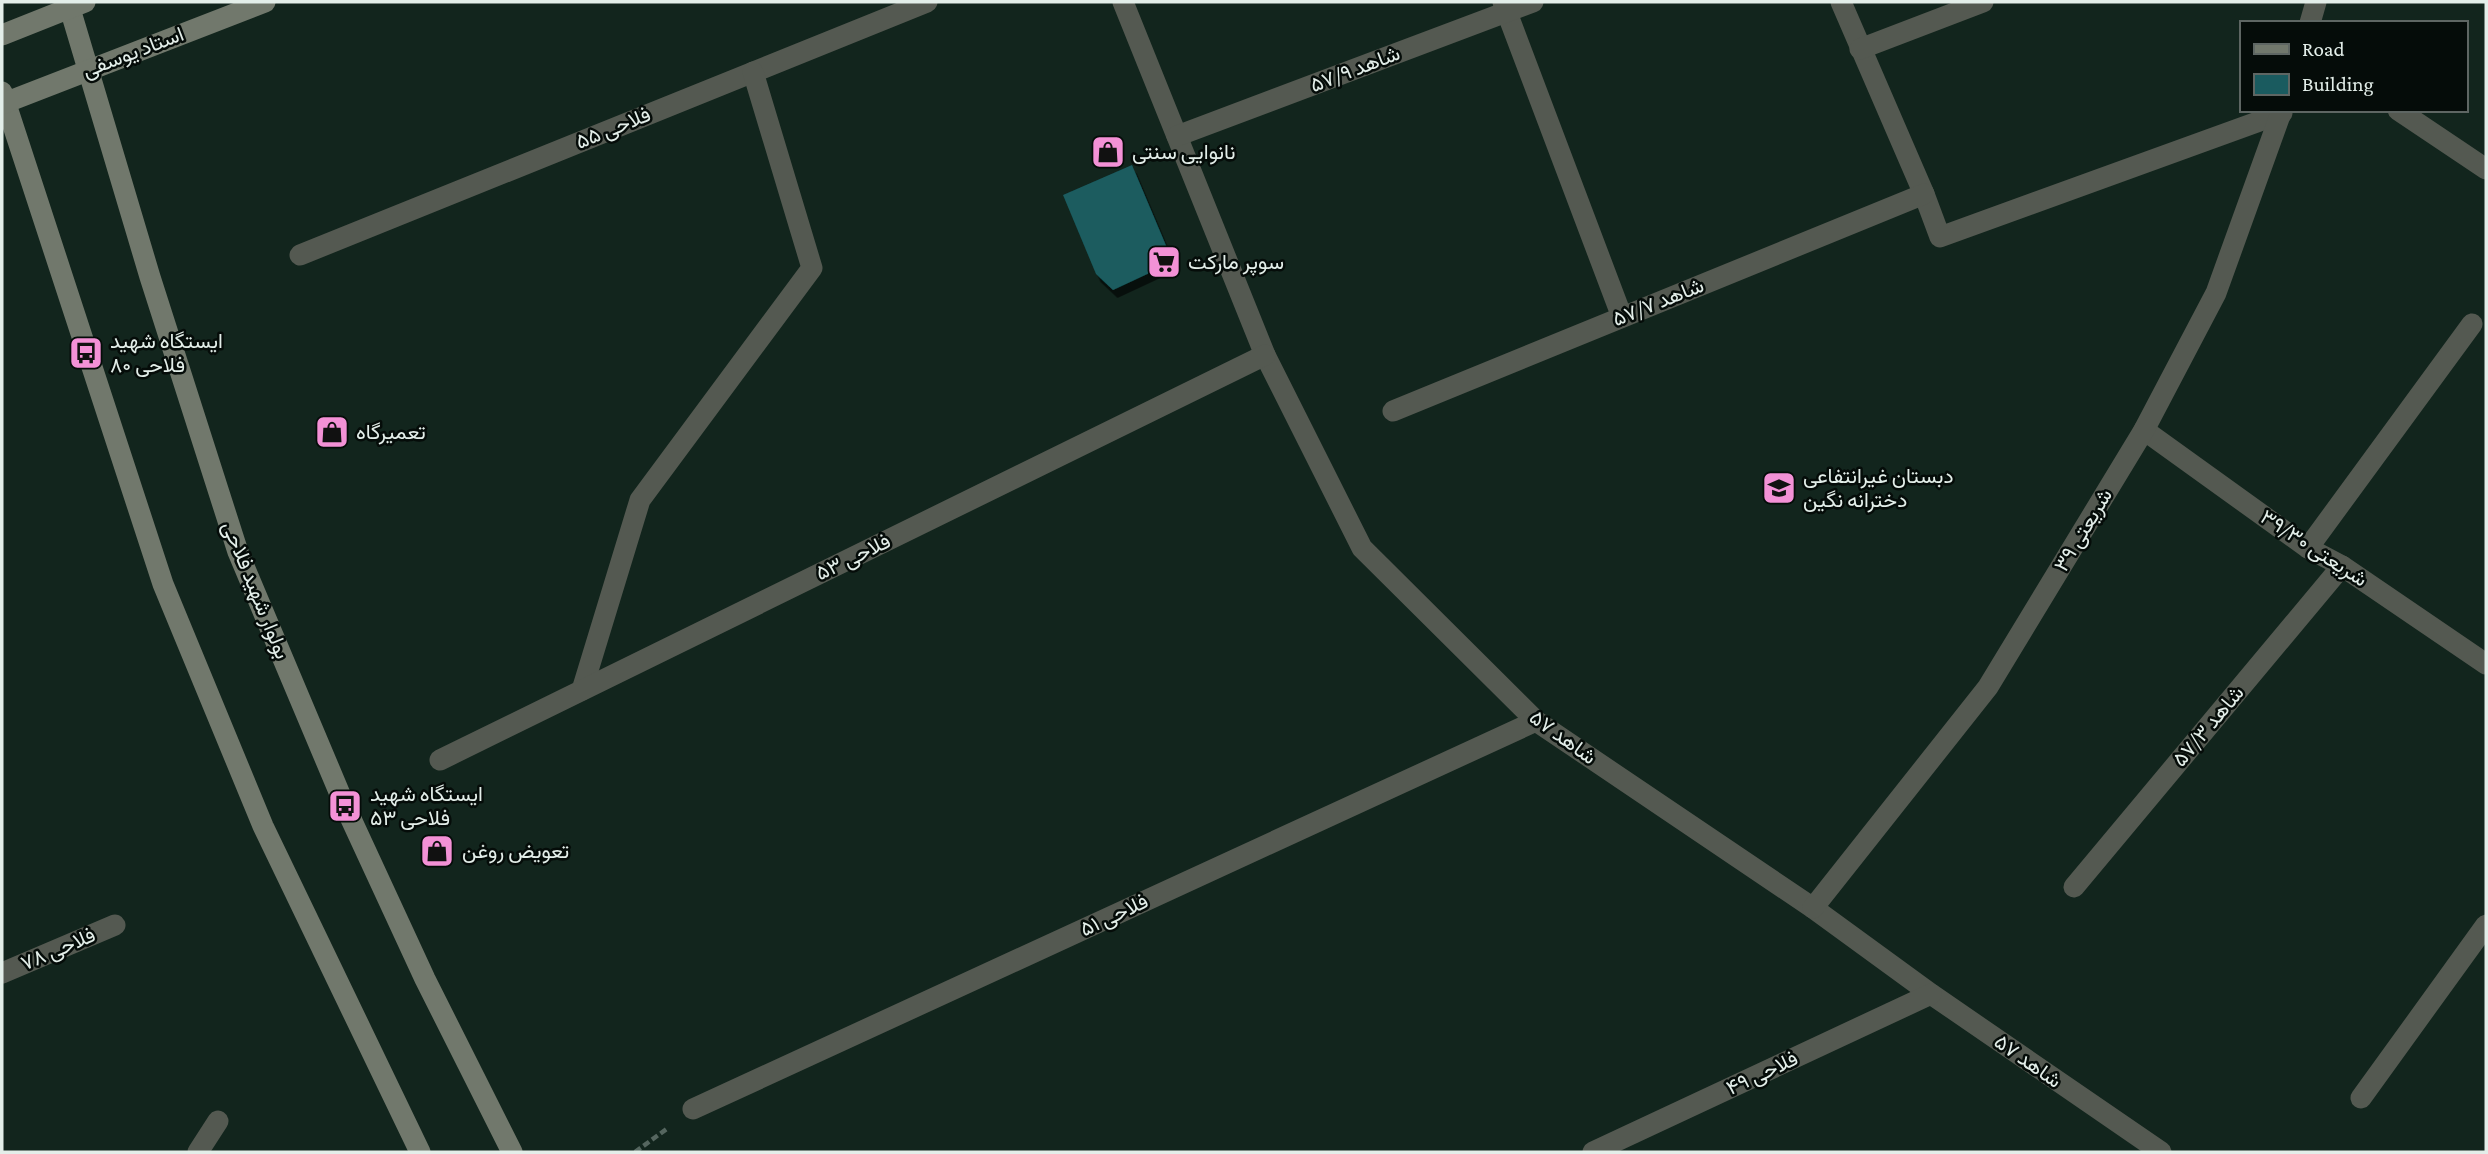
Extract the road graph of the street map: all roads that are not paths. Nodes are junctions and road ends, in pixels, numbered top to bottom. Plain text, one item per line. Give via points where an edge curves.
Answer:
1 (265, 2) edge
2 (927, 2) edge
3 (1123, 2) edge
4 (1533, 2) edge
5 (1841, 2) edge
6 (1983, 2) edge
7 (2316, 2) edge
8 (75, 4) edge
9 (1505, 7) edge
10 (2311, 21) edge
11 (2, 35) edge
12 (1860, 49) junction
13 (87, 70) junction
14 (753, 72) junction
15 (3, 100) edge
16 (2279, 112) edge
17 (2282, 112) edge
18 (2401, 112) edge
19 (1177, 136) junction
20 (2486, 169) edge
21 (1924, 194) junction
22 (300, 255) dead end
23 (1622, 317) junction
24 (2473, 324) dead end
25 (1265, 355) junction
26 (1392, 411) dead end
27 (2144, 430) junction
28 (2308, 548) junction
29 (2342, 566) junction
30 (2486, 664) edge
31 (582, 690) junction
32 (1536, 721) junction
33 (440, 760) dead end
34 (2074, 887) dead end
35 (1814, 908) junction
36 (114, 925) dead end
37 (2486, 925) edge
38 (2, 974) edge
39 (1931, 994) junction
40 (2361, 1098) dead end
41 (693, 1109) road end
42 (218, 1121) dead end
43 (198, 1152) edge
44 (420, 1152) edge
45 (512, 1152) edge
46 (1593, 1152) edge
47 (2161, 1152) edge

1 - 13 main road, استاد یوسفی
2 - 14 street, فلاحی ۵۵
3 - 19 street, شاهد ۵۷
4 - 9 street, شاهد ۵۷/۹
5 - 12 street
6 - 12 street
7 - 10 street
8 - 11 main road
8 - 13 main road, بولوار شهید فلاحی
9 - 19 street, شاهد ۵۷/۹
9 - 23 street
12 - 21 street
13 - 15 main road, استاد یوسفی
13 - 45 main road, بولوار شهید فلاحی via 237,552 351,819
14 - 22 street, فلاحی ۵۵
14 - 31 street via 811,268 640,500
15 - 44 main road via 163,584 263,826
16 - 21 street via 1940,237
17 - 27 street, شریعتی ۳۹ via 2216,293
18 - 20 street
19 - 25 street, شاهد ۵۷
21 - 23 street, شاهد ۵۷/۷
23 - 26 street, شاهد ۵۷/۷
24 - 28 street
25 - 31 street, فلاحی ۵۳
25 - 32 street, شاهد ۵۷ via 1362,548
27 - 28 street, شریعتی ۳۹/۳۰
27 - 35 street, شریعتی ۳۹ via 1988,687
28 - 29 street, شریعتی ۳۹/۳۰
29 - 30 street, شریعتی ۳۹/۳۰
29 - 34 street, شاهد ۵۷/۳
31 - 33 street, فلاحی ۵۳
32 - 35 street, شاهد ۵۷
32 - 41 street, فلاحی ۵۱
35 - 39 street, شاهد ۵۷
36 - 38 street, فلاحی ۷۸
37 - 40 street
39 - 46 street, فلاحی ۴۹
39 - 47 street, شاهد ۵۷
42 - 43 street

